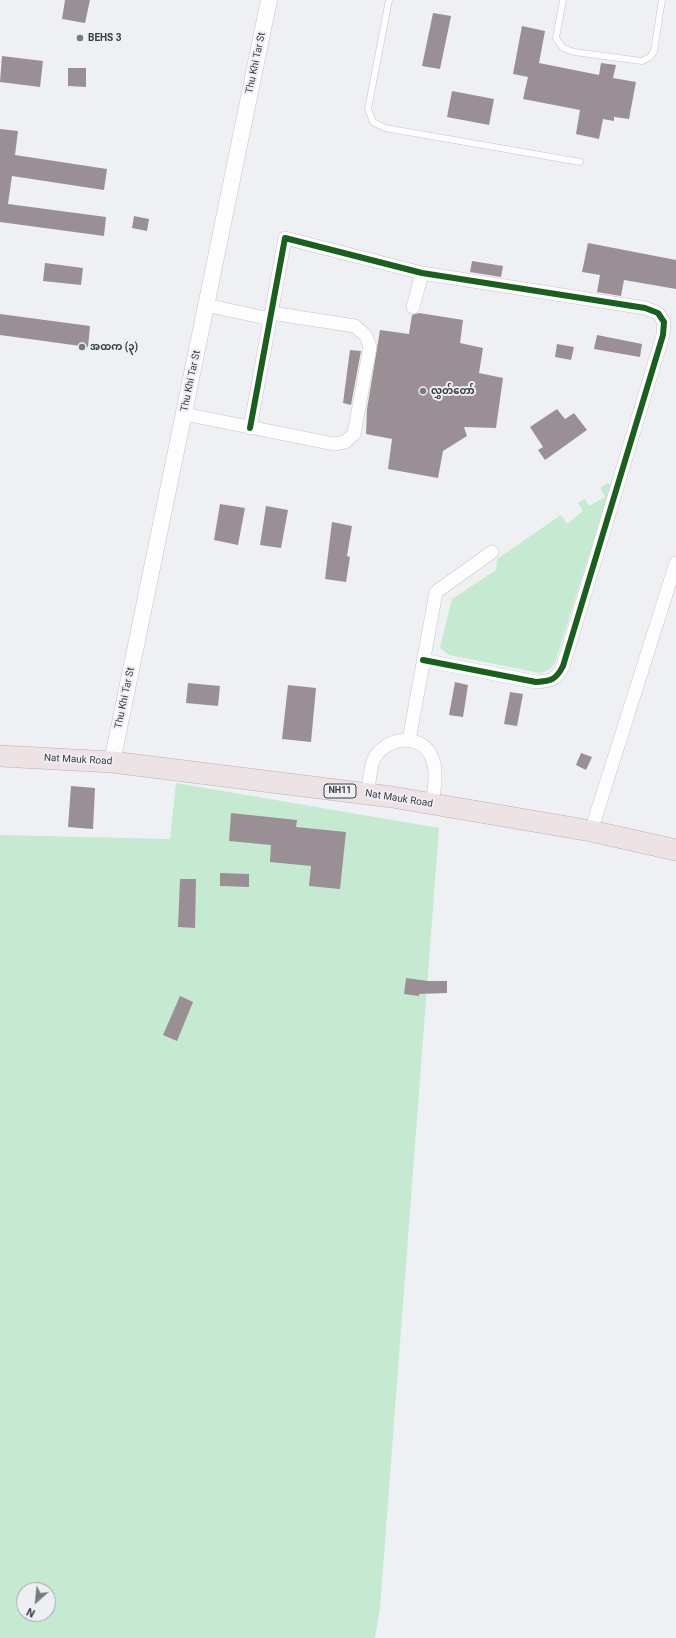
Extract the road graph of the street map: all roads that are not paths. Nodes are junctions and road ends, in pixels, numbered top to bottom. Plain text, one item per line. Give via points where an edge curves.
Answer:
1 (269, 0) edge
2 (389, 0) edge
3 (563, 0) edge
4 (662, 0) edge
5 (580, 162) dead end
6 (422, 273) junction
7 (206, 305) junction
8 (413, 307) dead end
9 (271, 316) junction
10 (184, 414) junction
11 (250, 428) junction
12 (492, 552) dead end
13 (676, 563) edge
14 (424, 660) junction
15 (409, 740) junction
16 (0, 756) edge
17 (112, 762) junction
18 (367, 794) junction
19 (432, 804) junction
20 (591, 831) junction
21 (676, 850) edge

1 - 7 street, Thu Khi Tar St
2 - 5 lane via 368,109 373,122 385,128
3 - 4 lane via 556,38 563,48 574,52 642,61 650,57 654,51
6 - 8 street
6 - 9 street via 285,238
6 - 14 street via 645,308 658,314 664,322 661,342 566,659 558,676 548,681 536,682
7 - 9 street
7 - 10 street, Thu Khi Tar St
9 - 11 street
9 - 11 street via 355,326 366,336 370,347 354,434 345,442 334,444
10 - 11 street
10 - 17 street, Thu Khi Tar St
12 - 14 street via 436,592
13 - 20 street
14 - 15 street
15 - 18 street via 395,741 381,748 374,760
15 - 19 street via 423,746 432,757 436,773
16 - 17 highway, Nat Mauk Road / NH11
17 - 18 highway, Nat Mauk Road / NH11
18 - 19 highway, Nat Mauk Road / NH11
19 - 20 highway, Nat Mauk Road / NH11
20 - 21 highway, Nat Mauk Road / NH11

